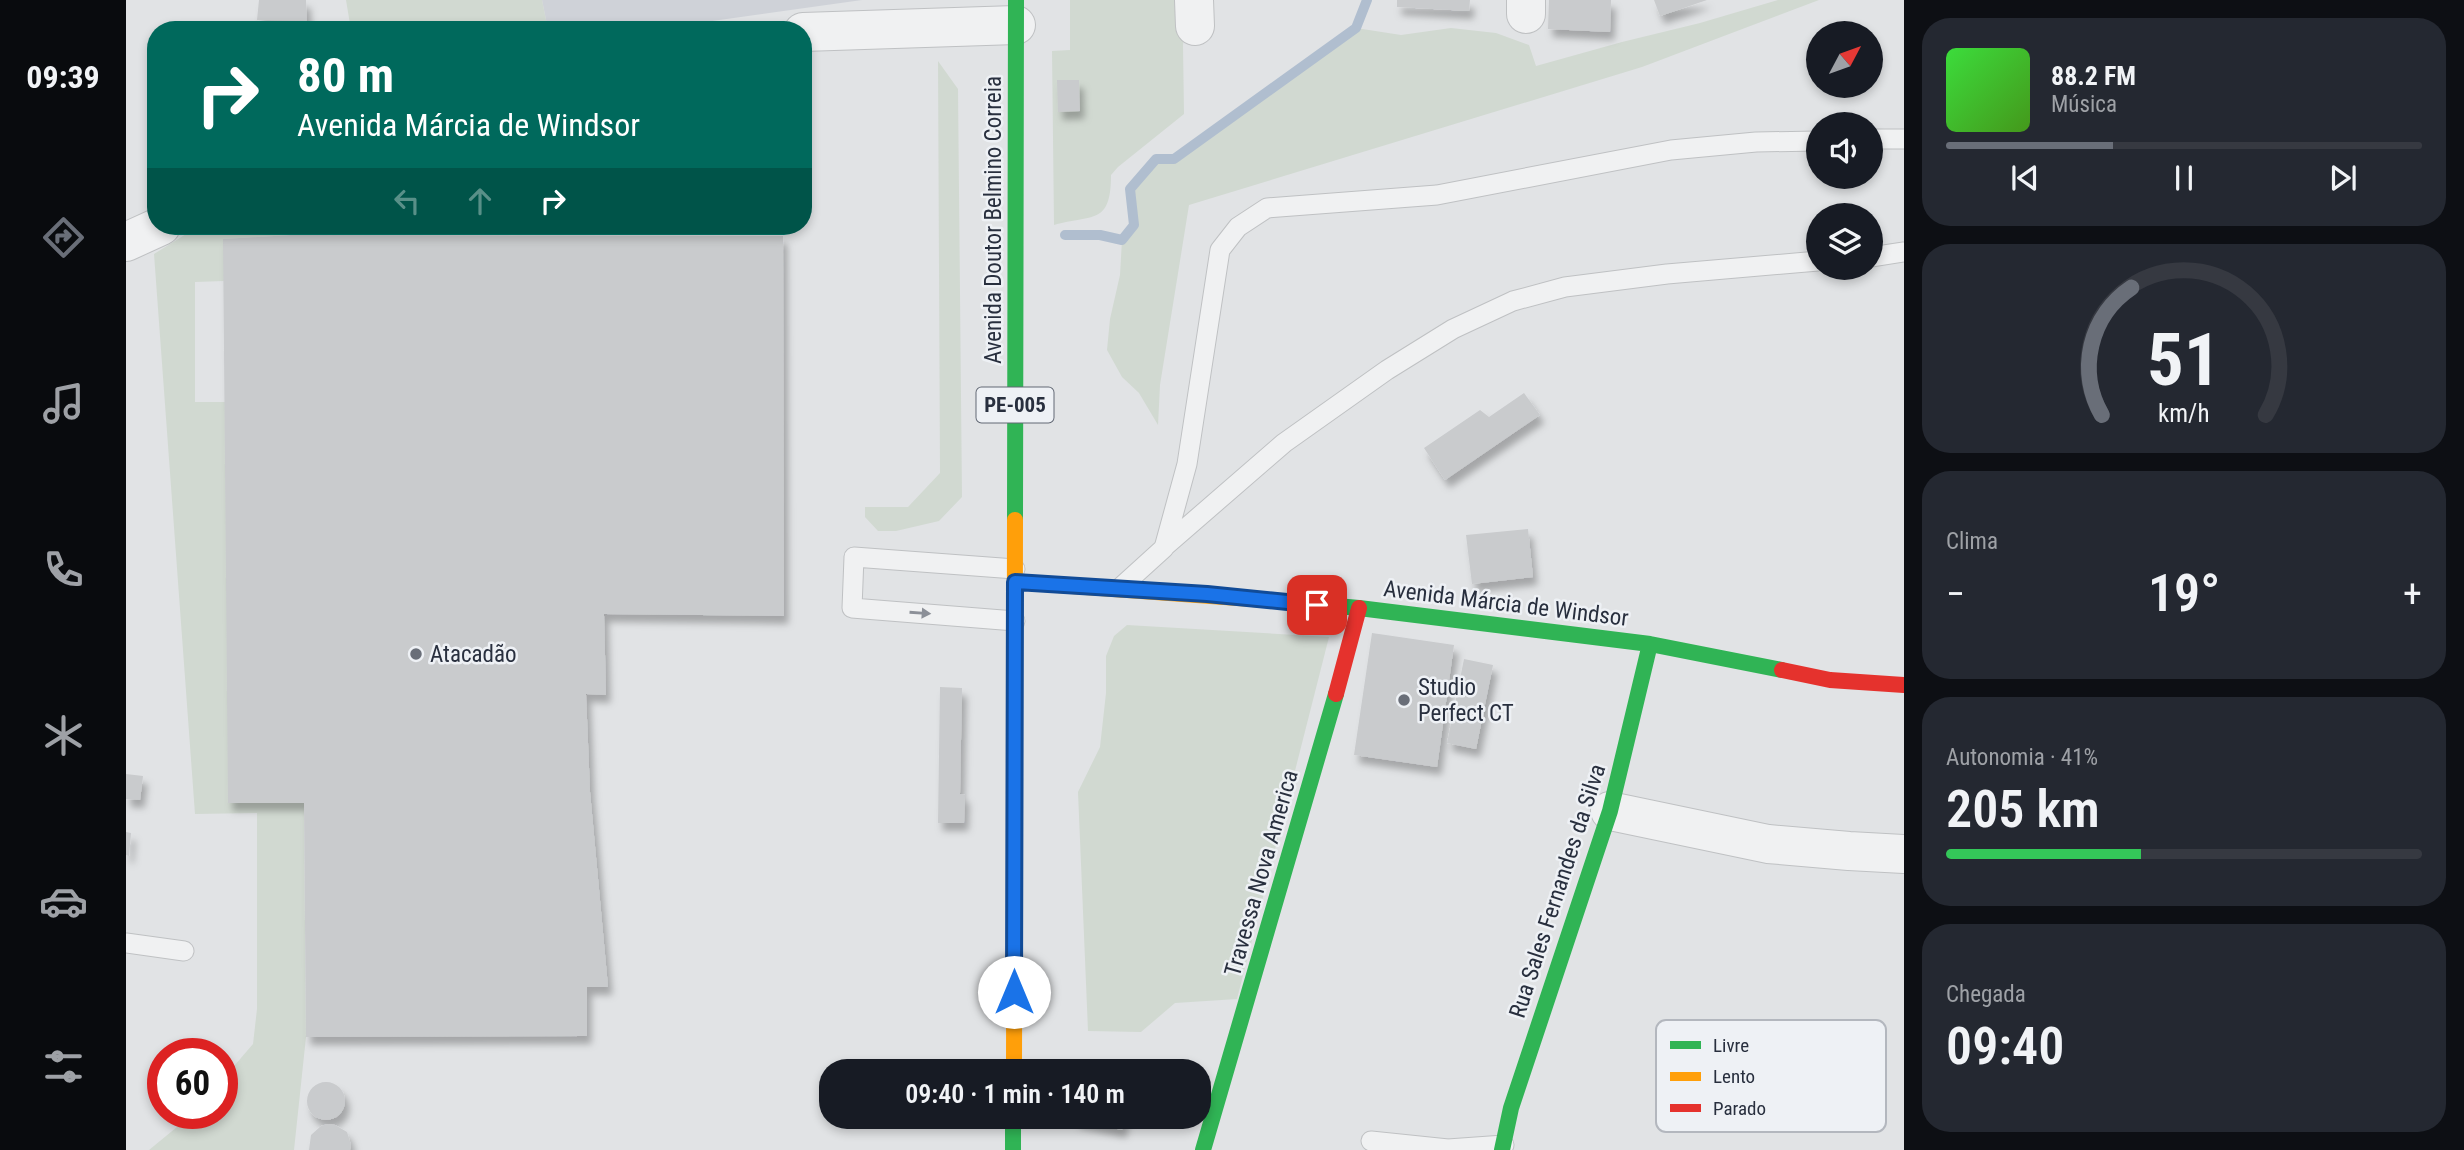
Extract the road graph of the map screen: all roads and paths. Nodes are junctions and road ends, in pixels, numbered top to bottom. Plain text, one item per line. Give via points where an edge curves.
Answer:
1 (1016, 12) edge
2 (812, 31) edge
3 (1883, 139) edge
4 (1904, 139) edge
5 (1806, 141) edge
6 (147, 232) edge
7 (126, 242) edge
8 (1904, 252) edge
9 (1883, 255) edge
10 (1806, 262) edge
11 (1164, 548) junction
12 (1015, 576) junction
13 (1121, 588) junction
14 (1359, 608) junction
15 (1015, 621) junction
16 (1650, 643) junction
17 (1904, 685) edge
18 (1611, 811) junction
19 (1904, 853) edge
20 (126, 943) edge
21 (184, 951) dead end
22 (1014, 1059) edge
23 (1013, 1129) edge
24 (1371, 1141) dead end
25 (1503, 1147) edge
26 (1013, 1150) edge
27 (1203, 1150) edge

1 - 2 street
1 - 12 street, Avenida Doutor Belmino Correia / PE-005
3 - 4 lane
5 - 11 lane via 1671,150 1437,195 1267,208 1238,227 1220,250 1187,464
6 - 7 street
8 - 9 lane
10 - 11 lane via 1565,287 1513,301 1387,370 1296,435
11 - 13 lane
12 - 13 street, Avenida Márcia de Windsor
12 - 15 street, Avenida Doutor Belmino Correia / PE-005
12 -> 15 lane via 854,557 852,608
13 - 14 street, Avenida Márcia de Windsor
14 - 16 street, Avenida Márcia de Windsor
14 - 27 street, Travessa Nova America
15 - 22 street, Avenida Doutor Belmino Correia / PE-005
16 - 17 street, Avenida Márcia de Windsor via 1830,680
16 - 18 street, Rua Sales Fernandes da Silva
18 - 19 street via 1768,844
18 - 25 street, Rua Sales Fernandes da Silva via 1511,1108
20 - 21 lane
23 - 26 street
24 - 25 lane via 1448,1149

